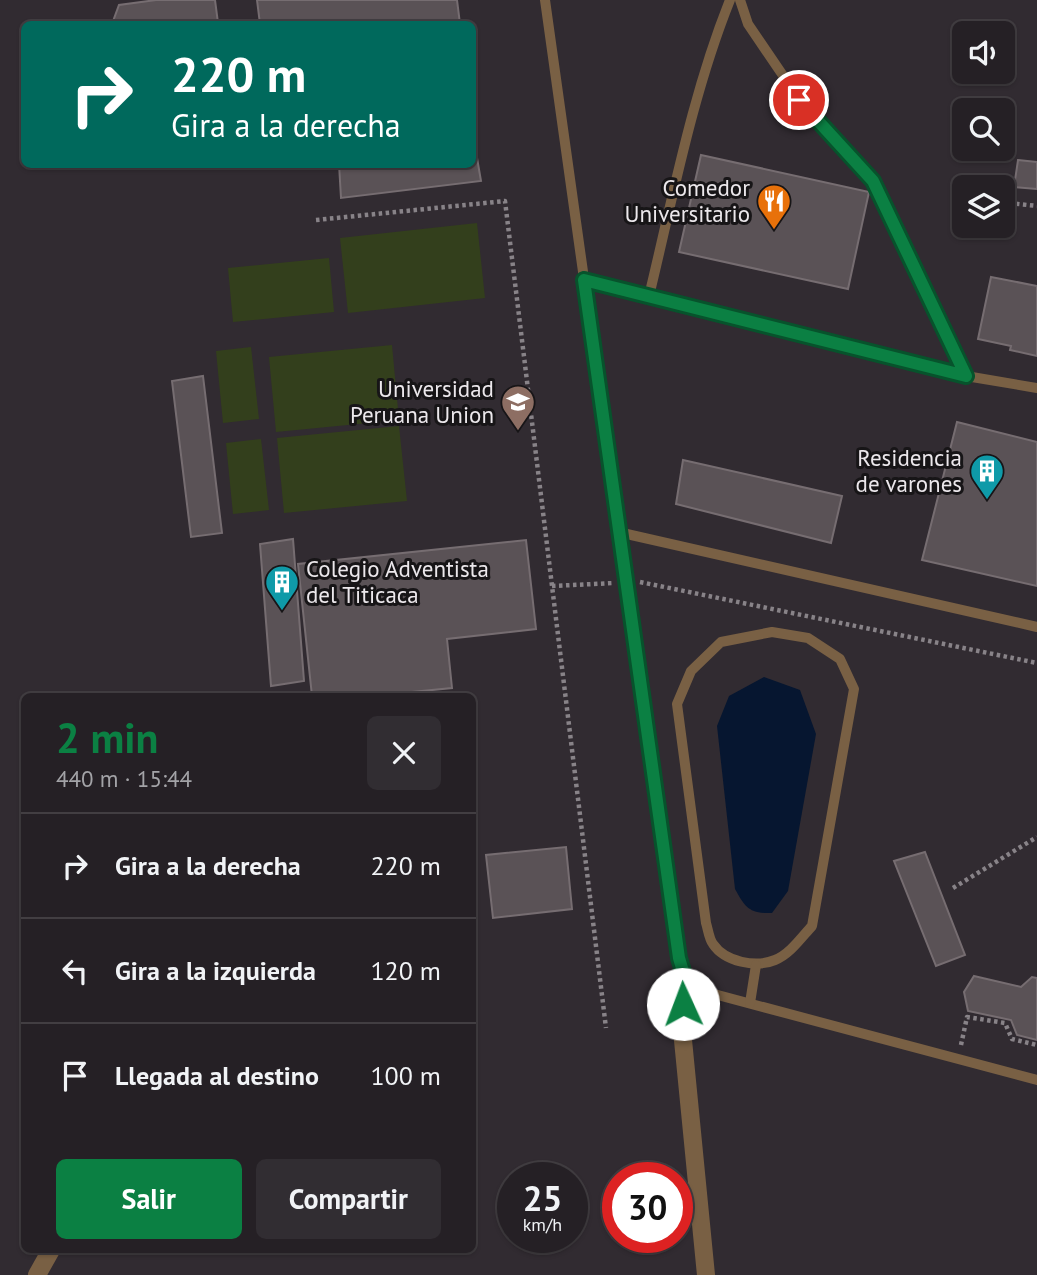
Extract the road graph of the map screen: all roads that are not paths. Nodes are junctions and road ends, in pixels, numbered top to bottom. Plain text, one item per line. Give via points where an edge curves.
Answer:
1 (545, 0) edge
2 (730, 0) edge
3 (740, 0) edge
4 (584, 280) junction
5 (649, 296) junction
6 (966, 376) junction
7 (1037, 388) edge
8 (618, 532) junction
9 (1037, 627) edge
10 (756, 965) junction
11 (685, 978) junction
12 (750, 1003) junction
13 (1037, 1080) edge
14 (49, 1253) edge
15 (37, 1275) edge
16 (706, 1275) edge

1 - 4 lane
2 - 5 lane via 697,97
3 - 6 lane via 748,24 799,100 873,181
4 - 5 lane
4 - 8 lane
5 - 6 lane
6 - 7 lane
8 - 9 lane
8 - 11 lane
10 - 10 lane via 776,960 812,926 854,689 840,659 808,638 772,632 721,642 691,671 677,704 706,923 713,944 728,957
10 - 12 lane
11 - 12 lane via 714,994
11 - 16 street via 682,1030
12 - 13 lane
14 - 15 street

